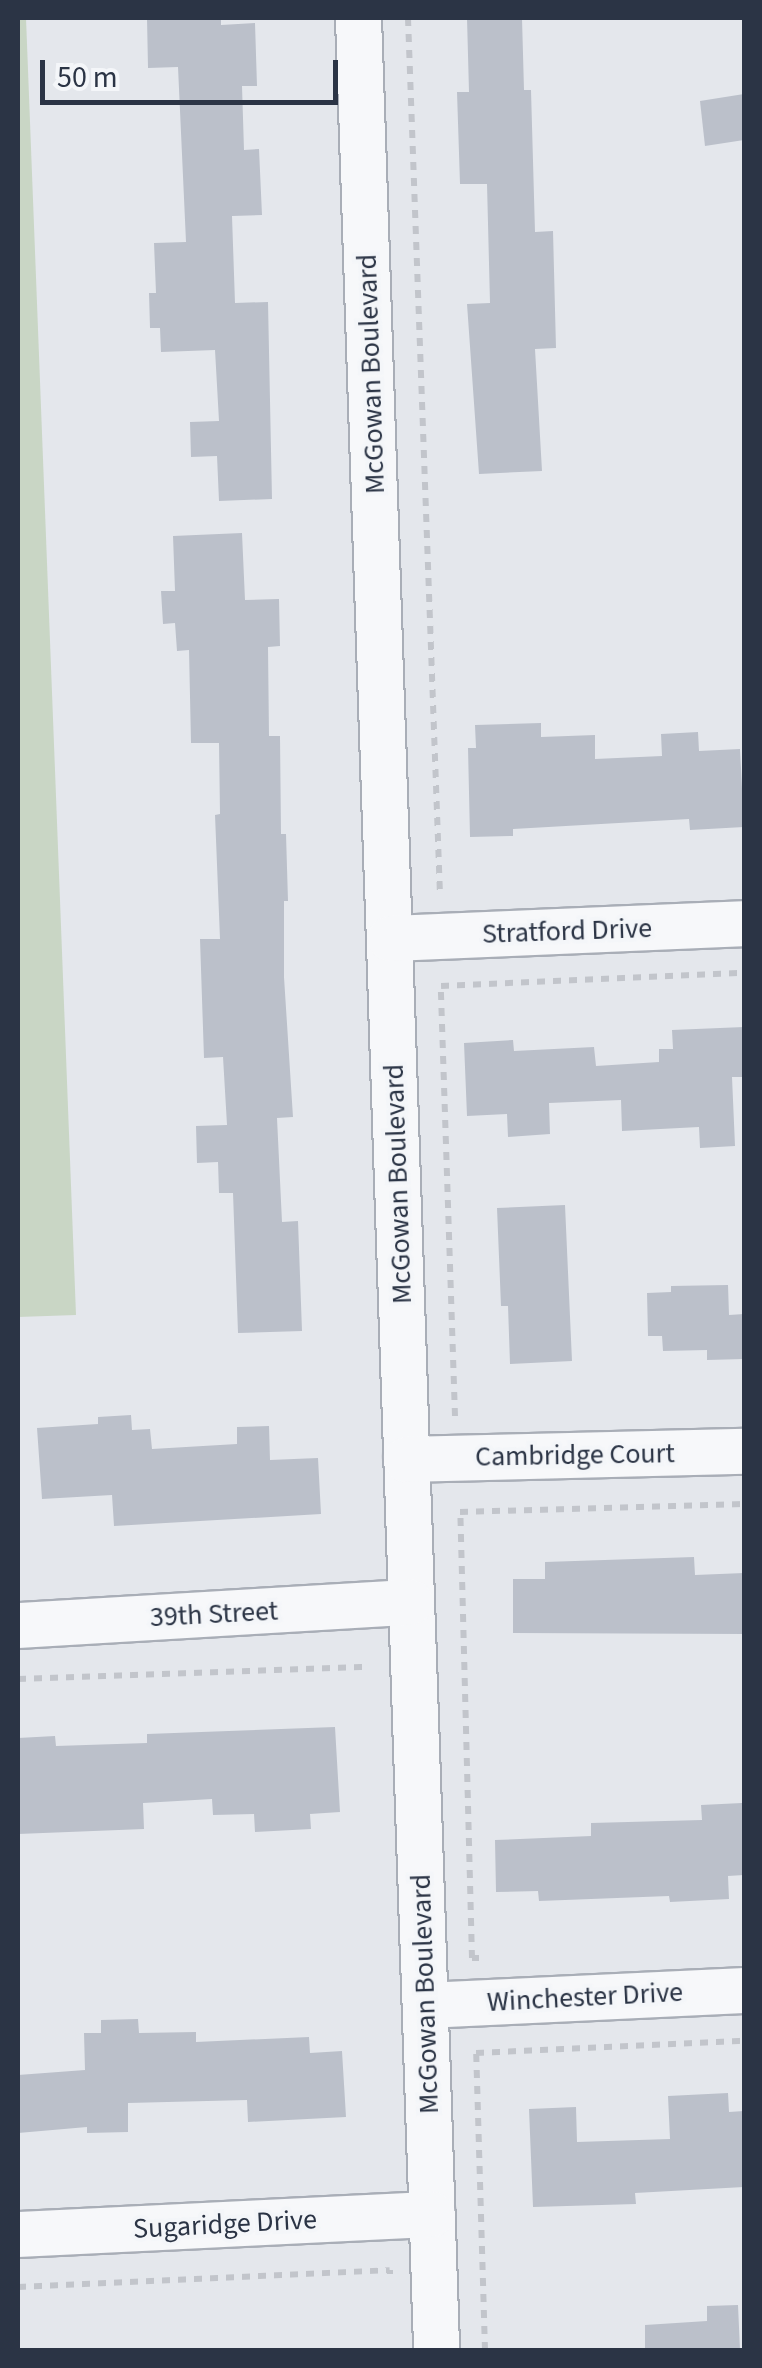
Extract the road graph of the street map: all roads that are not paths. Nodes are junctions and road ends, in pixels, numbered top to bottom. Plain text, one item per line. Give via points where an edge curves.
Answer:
1 (358, 18) edge
2 (744, 923) edge
3 (390, 938) junction
4 (744, 1451) edge
5 (406, 1459) junction
6 (410, 1602) junction
7 (18, 1625) edge
8 (744, 1990) edge
9 (426, 2005) junction
10 (432, 2214) junction
11 (18, 2234) edge
12 (436, 2350) edge

1 - 3 street, McGowan Boulevard
2 - 3 street, Stratford Drive
3 - 5 street, McGowan Boulevard
4 - 5 street, Cambridge Court
5 - 6 street, McGowan Boulevard
6 - 7 street, 39th Street
6 - 9 street, McGowan Boulevard
8 - 9 street, Winchester Drive
9 - 10 street, McGowan Boulevard
10 - 11 street, Sugaridge Drive
10 - 12 street, McGowan Boulevard

